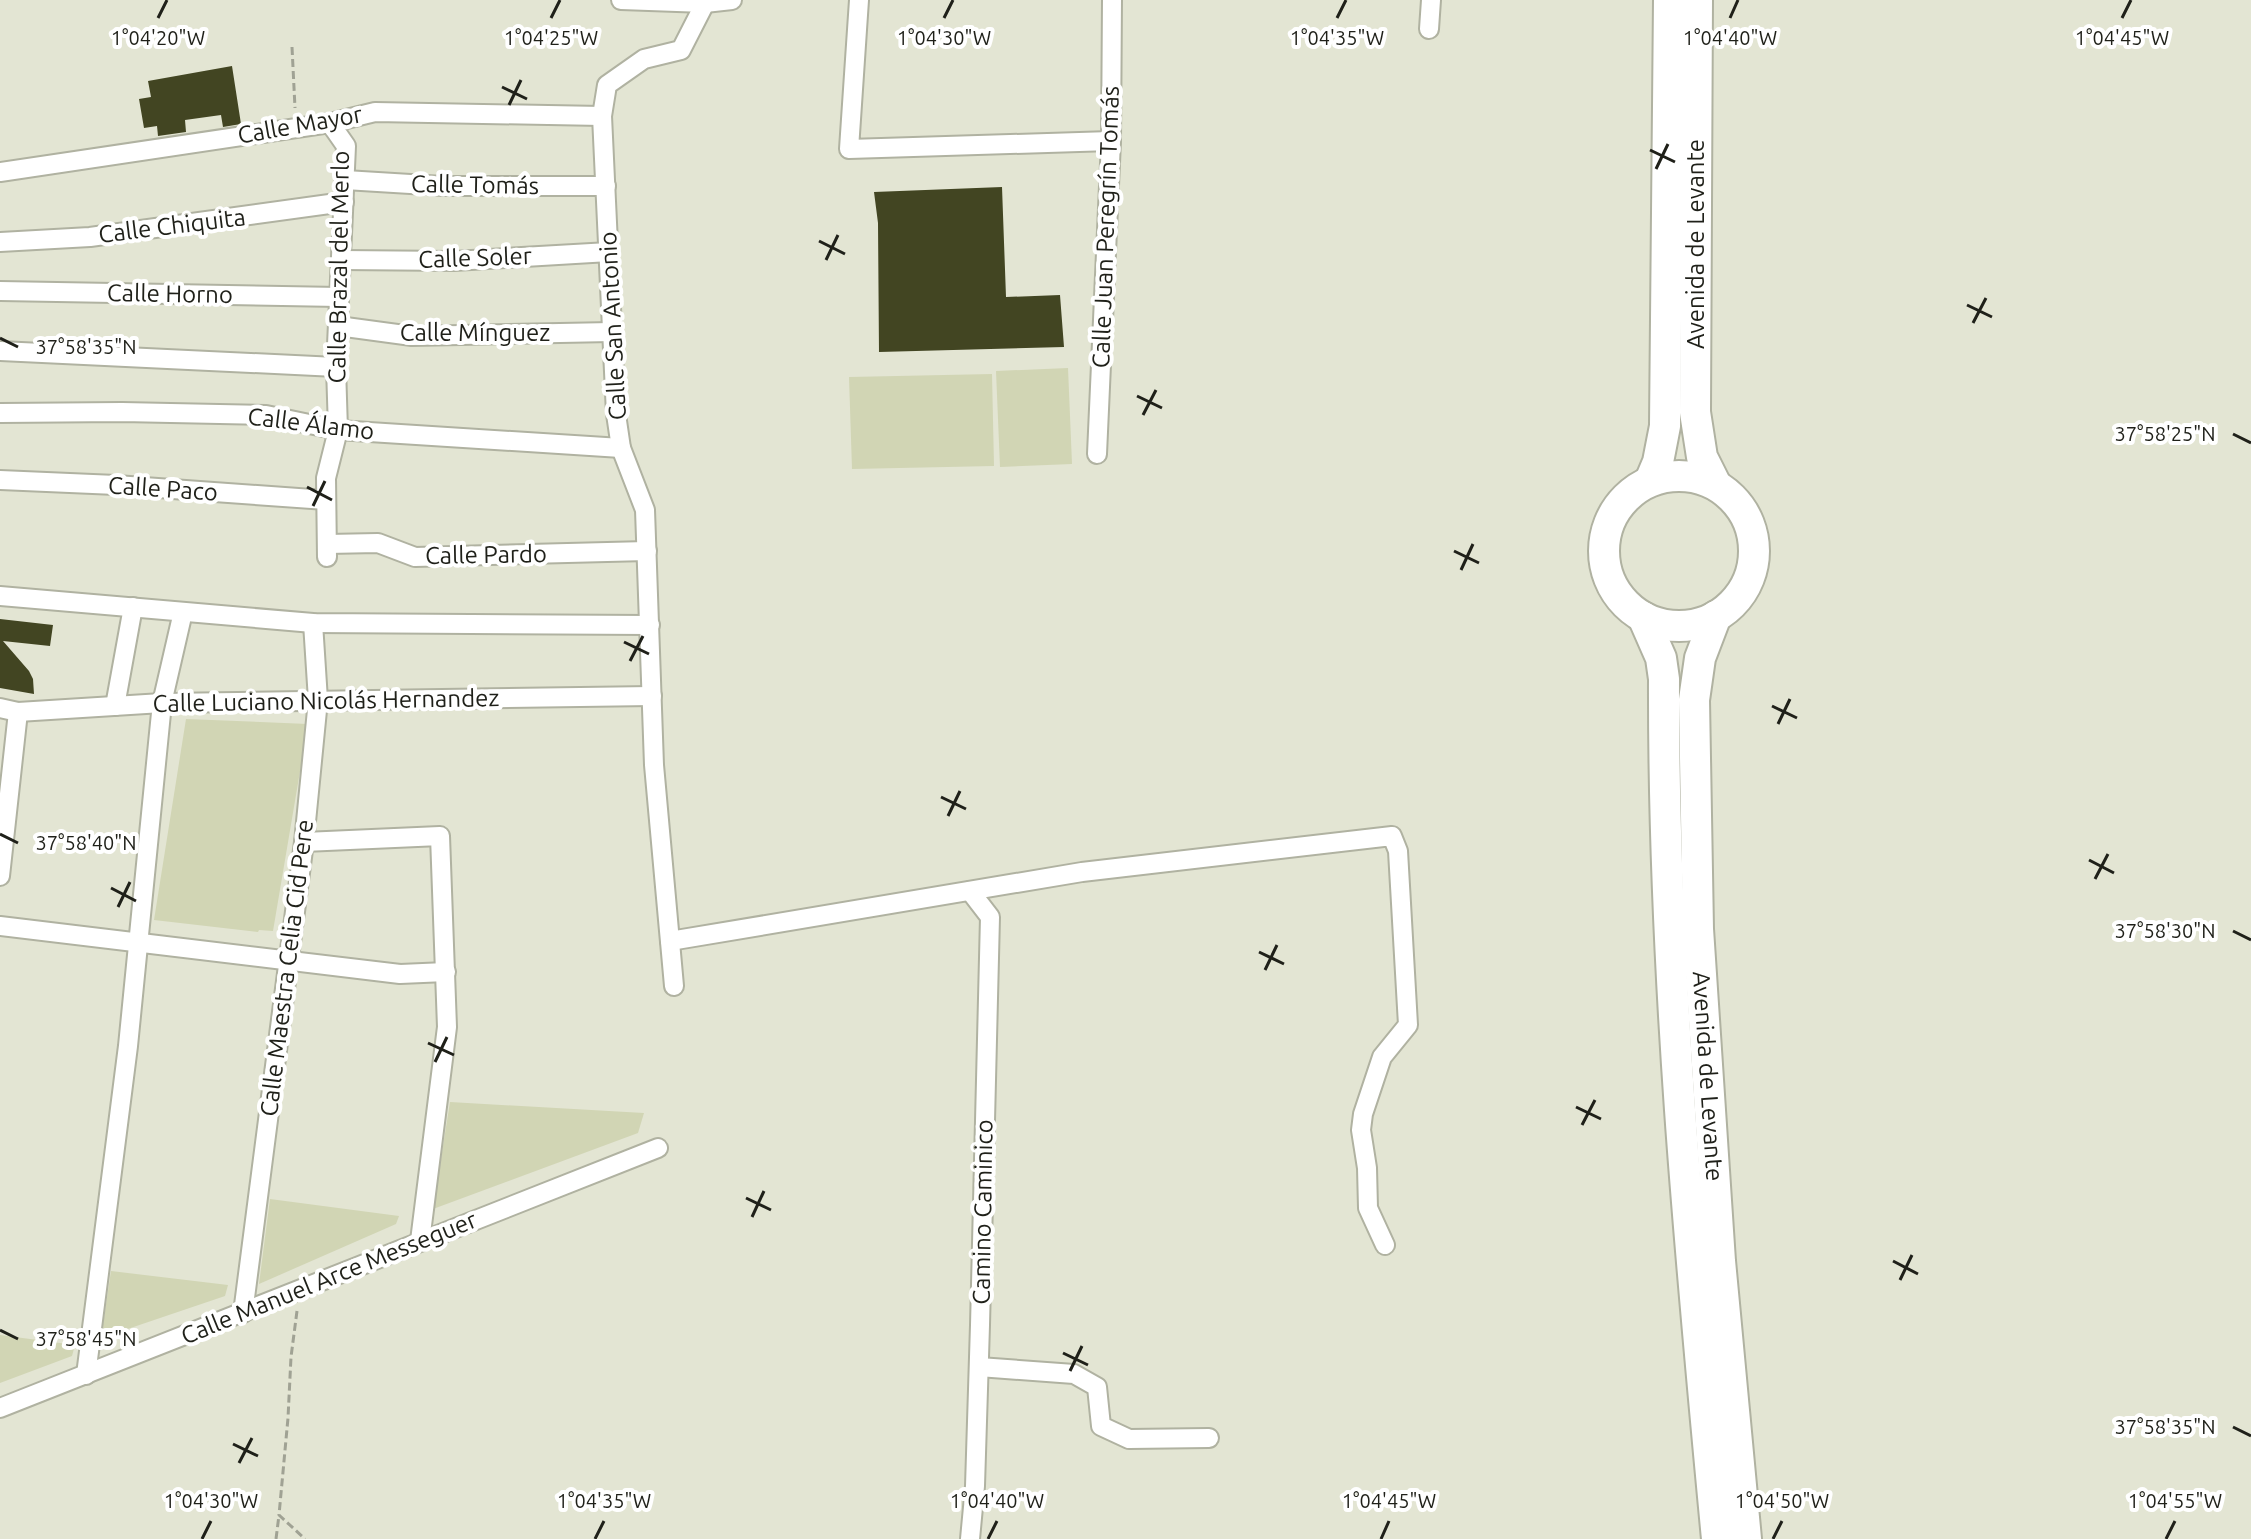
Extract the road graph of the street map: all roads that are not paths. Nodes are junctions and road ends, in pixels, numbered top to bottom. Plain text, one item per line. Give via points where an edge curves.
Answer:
1 (621, 0) edge
2 (732, 0) edge
3 (859, 0) edge
4 (1112, 0) edge
5 (1431, 0) edge
6 (1669, 0) edge
7 (1697, 0) edge
8 (705, 3) junction
9 (1429, 29) dead end
10 (602, 116) junction
11 (330, 123) junction
12 (1111, 141) junction
13 (0, 172) edge
14 (345, 180) junction
15 (606, 186) junction
16 (344, 202) junction
17 (0, 242) edge
18 (609, 252) junction
19 (341, 260) junction
20 (0, 291) edge
21 (339, 297) junction
22 (338, 326) junction
23 (612, 332) junction
24 (0, 351) edge
25 (336, 367) junction
26 (0, 413) edge
27 (338, 430) junction
28 (621, 448) junction
29 (1097, 454) dead end
30 (0, 480) edge
31 (1650, 481) junction
32 (1716, 485) junction
33 (326, 500) junction
34 (327, 550) joint
35 (647, 551) junction
36 (0, 596) edge
37 (133, 607) junction
38 (183, 612) junction
39 (1716, 616) junction
40 (1643, 617) junction
41 (313, 623) junction
42 (650, 625) junction
43 (652, 696) junction
44 (318, 700) junction
45 (162, 703) junction
46 (115, 706) junction
47 (9, 710) edge
48 (304, 842) junction
49 (0, 876) edge
50 (970, 891) junction
51 (0, 926) edge
52 (139, 941) junction
53 (670, 941) junction
54 (289, 960) junction
55 (446, 972) junction
56 (674, 986) dead end
57 (658, 1148) dead end
58 (420, 1241) junction
59 (1385, 1245) dead end
60 (243, 1313) junction
61 (979, 1367) junction
62 (86, 1375) junction
63 (0, 1408) edge
64 (1209, 1438) dead end
65 (970, 1539) edge
66 (1717, 1539) edge
67 (1746, 1539) edge

1 - 8 street
2 - 8 street
3 - 12 street via 849,149
4 - 12 street, Calle Juan Peregrín Tomás
5 - 9 street
6 - 31 main road, Avenida de Levante via 1665,426
7 - 32 main road, Avenida de Levante via 1696,427 1702,457
8 - 10 street, Calle San Antonio via 681,50 644,59 607,85
10 - 11 street, Calle Mayor via 375,112
10 - 15 street, Calle San Antonio
11 - 13 street, Calle Mayor
11 - 14 street, Calle Brazal del Merlo via 346,146
12 - 29 street, Calle Juan Peregrín Tomás
14 - 15 street, Calle Tomás
14 - 16 street, Calle Brazal del Merlo
15 - 18 street, Calle San Antonio
16 - 17 street, Calle Chiquita via 90,237
16 - 19 street, Calle Brazal del Merlo
18 - 19 street, Calle Soler via 454,261
18 - 23 street, Calle San Antonio
19 - 21 street, Calle Brazal del Merlo
20 - 21 street, Calle Horno
21 - 22 street, Calle Brazal del Merlo
22 - 23 street, Calle Mínguez via 412,336
22 - 25 street, Calle Brazal del Merlo
23 - 28 street, Calle San Antonio
24 - 25 street
25 - 27 street, Calle Brazal del Merlo
26 - 27 street, Calle Álamo via 266,415
27 - 28 street, Calle Álamo
27 - 33 street, Calle Brazal del Merlo
28 - 35 street, Calle San Antonio via 645,510
30 - 33 street, Calle Paco
31 - 32 main road via 1677,475
31 - 40 main road via 1617,507 1604,547 1613,588
32 - 39 main road via 1745,513 1755,551 1745,589
33 - 34 street, Calle Brazal del Merlo
34 - 35 street, Calle Pardo via 378,543 415,557
35 - 42 street, Calle San Antonio
36 - 37 street
37 - 38 street
37 - 46 street
38 - 41 street
38 - 45 street
39 - 40 main road via 1688,626
39 - 67 main road, Avenida de Levante via 1700,658 1694,700 1698,929
40 - 66 main road, Avenida de Levante via 1664,679 1674,1036
41 - 42 street
41 - 44 street, Calle Maestra Celia Cid Pere
42 - 43 street, Calle San Antonio
43 - 44 street, Calle Luciano Nicolás Hernandez
43 - 53 street, Calle San Antonio
44 - 45 street, Calle Luciano Nicolás Hernandez
44 - 48 street, Calle Maestra Celia Cid Pere
45 - 46 street, Calle Luciano Nicolás Hernandez
45 - 52 street
46 - 47 street, Calle Luciano Nicolás Hernandez
47 - 49 street
48 - 54 street, Calle Maestra Celia Cid Pere
48 - 55 street via 440,836
50 - 53 street
50 - 59 street via 1082,872 1392,836 1398,851 1408,1025 1382,1057 1361,1130 1368,1208
50 - 61 street, Camino Caminico via 990,917
51 - 52 street
52 - 54 street
52 - 62 street
53 - 56 street, Calle San Antonio
54 - 55 street via 400,974
54 - 60 street, Calle Maestra Celia Cid Pere
55 - 58 street via 447,1027
57 - 58 street, Calle Manuel Arce Messeguer
58 - 60 street, Calle Manuel Arce Messeguer
60 - 62 street, Calle Manuel Arce Messeguer
61 - 64 street via 1074,1374 1097,1387 1101,1426 1129,1439
61 - 65 street, Camino Caminico
62 - 63 street, Calle Manuel Arce Messeguer

